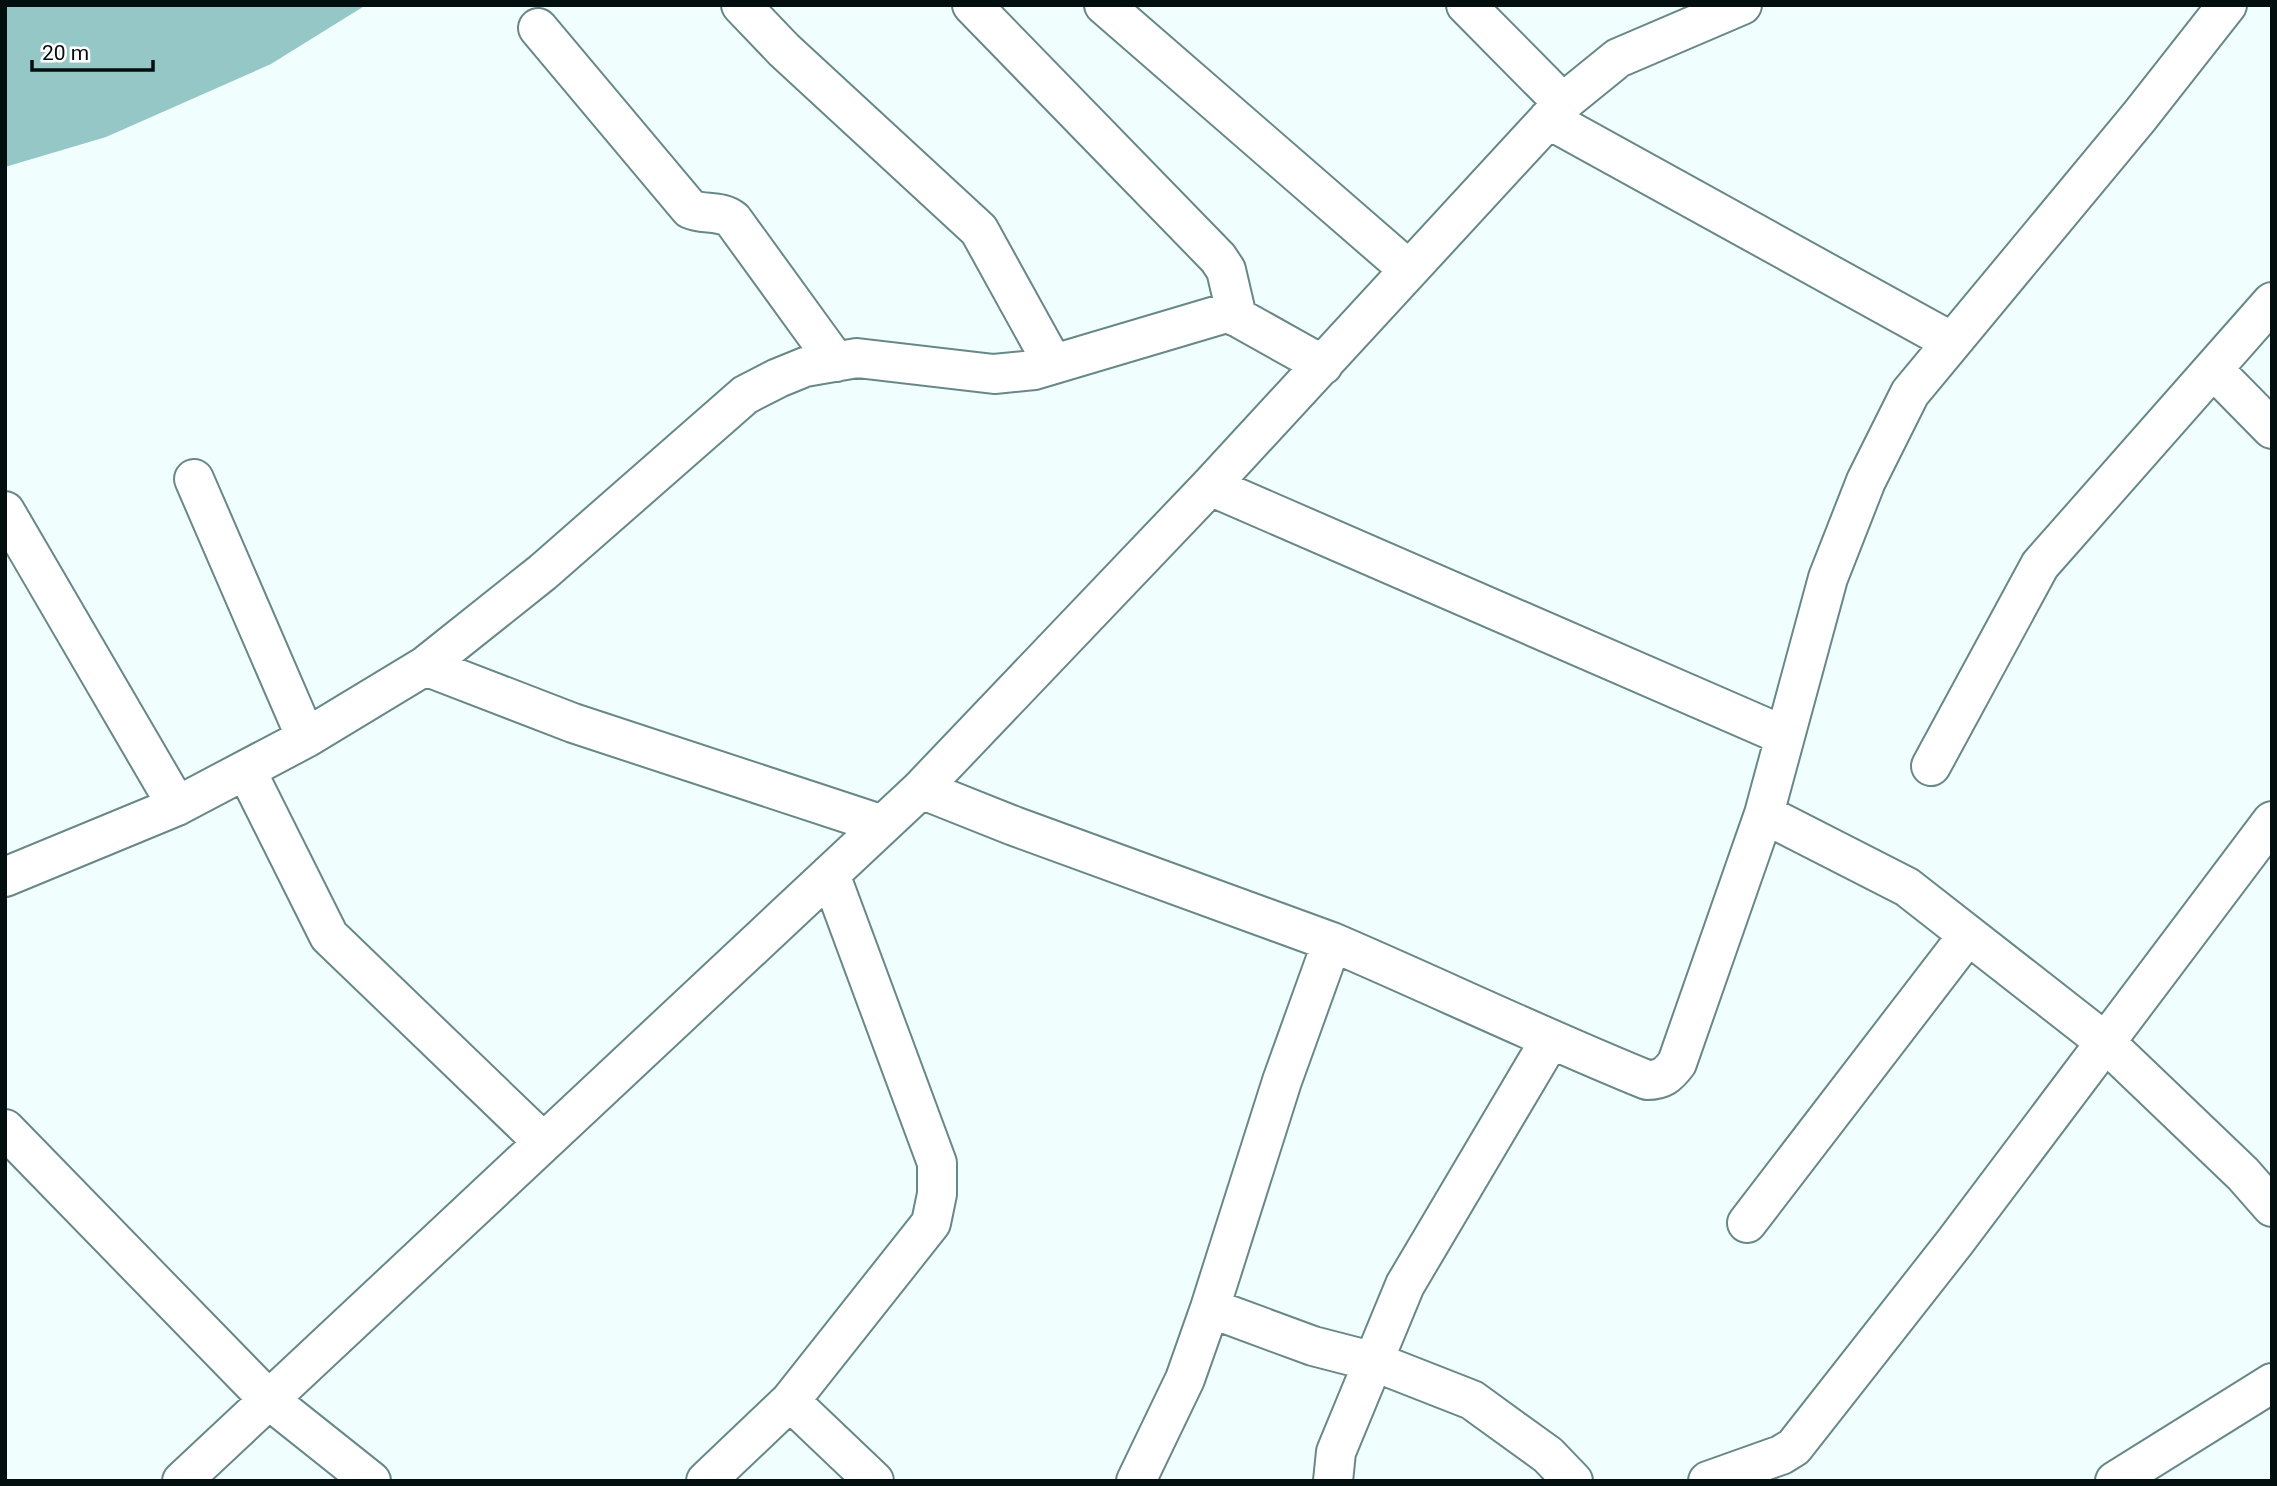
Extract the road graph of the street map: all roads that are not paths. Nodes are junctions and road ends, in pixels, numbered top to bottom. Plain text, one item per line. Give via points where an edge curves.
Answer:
1 (741, 5) edge
2 (972, 5) edge
3 (1104, 5) edge
4 (1466, 5) edge
5 (1742, 5) edge
6 (2227, 5) edge
7 (538, 28) dead end
8 (1556, 111) junction
9 (1409, 270) junction
10 (2272, 302) edge
11 (1237, 317) junction
12 (1952, 342) junction
13 (836, 362) junction
14 (1053, 364) junction
15 (1322, 365) junction
16 (2214, 370) junction
17 (2272, 429) edge
18 (194, 479) dead end
19 (1210, 486) junction
20 (5, 511) edge
21 (425, 666) junction
22 (1785, 736) junction
23 (306, 738) junction
24 (1931, 766) dead end
25 (246, 770) junction
26 (921, 789) junction
27 (177, 806) junction
28 (1764, 814) junction
29 (2272, 821) edge
30 (880, 824) junction
31 (830, 874) junction
32 (5, 877) edge
33 (1968, 935) junction
34 (1332, 942) junction
35 (1550, 1041) junction
36 (2104, 1041) junction
37 (5, 1129) edge
38 (543, 1142) junction
39 (2272, 1207) edge
40 (1747, 1223) dead end
41 (1210, 1308) junction
42 (1375, 1362) junction
43 (2272, 1383) edge
44 (268, 1399) junction
45 (790, 1401) junction
46 (182, 1481) edge
47 (371, 1481) edge
48 (706, 1481) edge
49 (874, 1481) edge
50 (1136, 1481) edge
51 (1333, 1481) edge
52 (1573, 1481) edge
53 (1708, 1481) edge
54 (2115, 1481) edge

1 - 14 street via 979,230
2 - 11 street via 1218,258 1226,270
3 - 9 street
4 - 8 street
5 - 8 street via 1618,58
6 - 12 street
7 - 13 street via 690,209 728,215 733,220
8 - 9 street
8 - 12 street
9 - 15 street
10 - 16 street
11 - 14 street via 1221,314
11 - 15 street
12 - 22 street via 1910,393 1866,481 1828,578
13 - 14 street via 856,358 995,374
13 - 21 street via 805,367 745,395 543,572
15 - 19 street
16 - 17 street
16 - 24 street via 2040,565
18 - 23 street
19 - 22 street
19 - 26 street
20 - 27 street
21 - 23 street
21 - 30 street via 573,723
22 - 28 street
23 - 25 street
25 - 27 street
25 - 38 street via 329,936
26 - 30 street
26 - 34 street
27 - 32 street
28 - 33 street via 1907,887
28 - 35 street via 1677,1063 1669,1073 1647,1080
29 - 36 street
30 - 31 street
31 - 38 street
31 - 45 street via 937,1163 937,1194 931,1223
33 - 36 street
33 - 40 street
34 - 35 street
34 - 41 street
35 - 42 street via 1405,1285
36 - 39 street
36 - 53 street via 1955,1242 1794,1447
37 - 44 street
38 - 44 street
41 - 42 street via 1313,1346
41 - 50 street via 1185,1379
42 - 51 street via 1336,1452
42 - 52 street via 1472,1400 1548,1455
43 - 54 street
44 - 46 street
44 - 47 street
45 - 48 street
45 - 49 street

